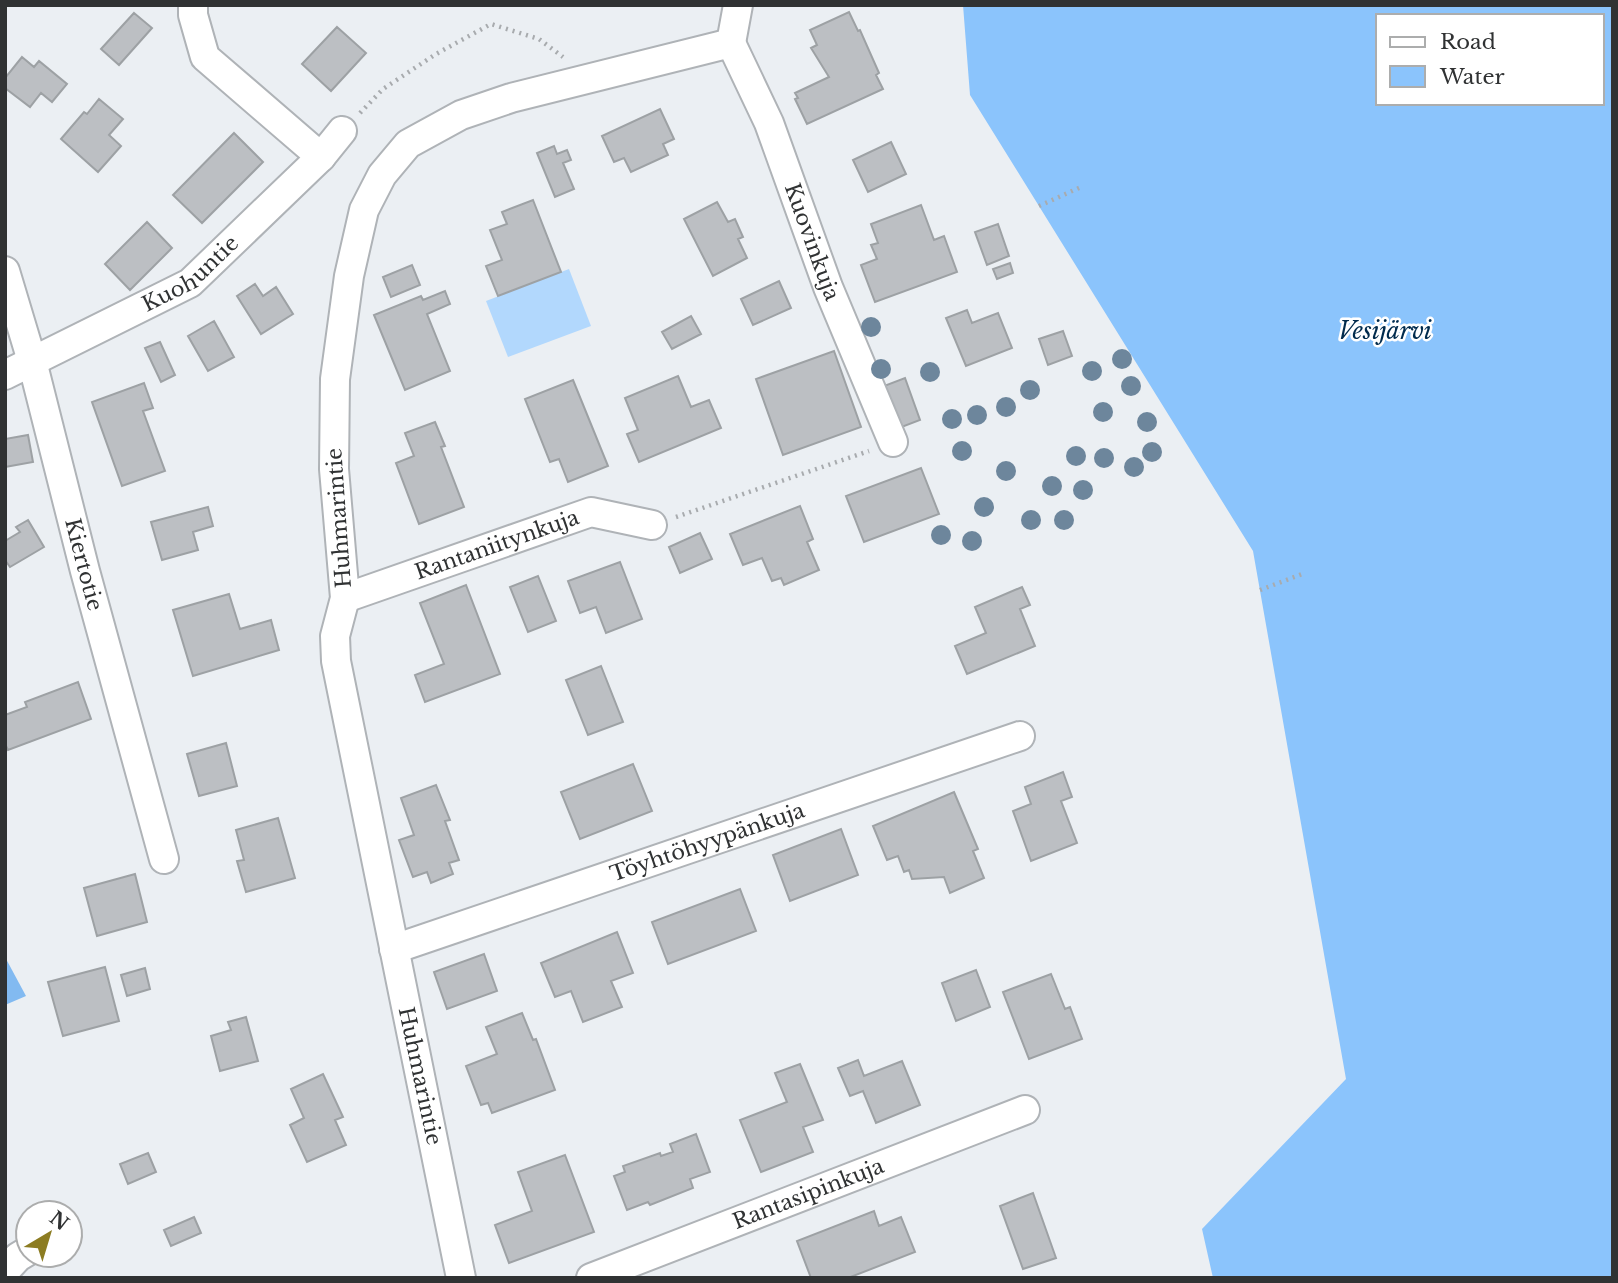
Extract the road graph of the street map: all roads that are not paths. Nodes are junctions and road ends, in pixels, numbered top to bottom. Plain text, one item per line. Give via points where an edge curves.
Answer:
1 (193, 5) edge
2 (738, 5) edge
3 (731, 43) junction
4 (342, 131) road end
5 (321, 157) junction
6 (5, 271) edge
7 (32, 361) junction
8 (5, 375) edge
9 (893, 442) road end
10 (652, 525) road end
11 (345, 598) junction
12 (1020, 736) dead end
13 (164, 859) dead end
14 (394, 949) junction
15 (1025, 1110) dead end
16 (461, 1278) edge
17 (591, 1278) edge

1 - 5 street via 205,57
2 - 3 street
3 - 9 street, Kuovinkuja via 769,123 828,287
3 - 11 street, Huhmarintie via 511,98 461,115 408,144 382,175 365,210 349,276 335,379 334,469
4 - 5 street, Kuohuntie
5 - 7 street, Kuohuntie via 190,284
6 - 7 street, Kiertotie
7 - 8 street, Kuohuntie
7 - 13 street, Kiertotie
10 - 11 street, Rantaniitynkuja via 591,512
11 - 14 street, Huhmarintie via 335,636 336,661
12 - 14 street, Töyhtöhyypänkuja
14 - 16 street, Huhmarintie
15 - 17 street, Rantasipinkuja

